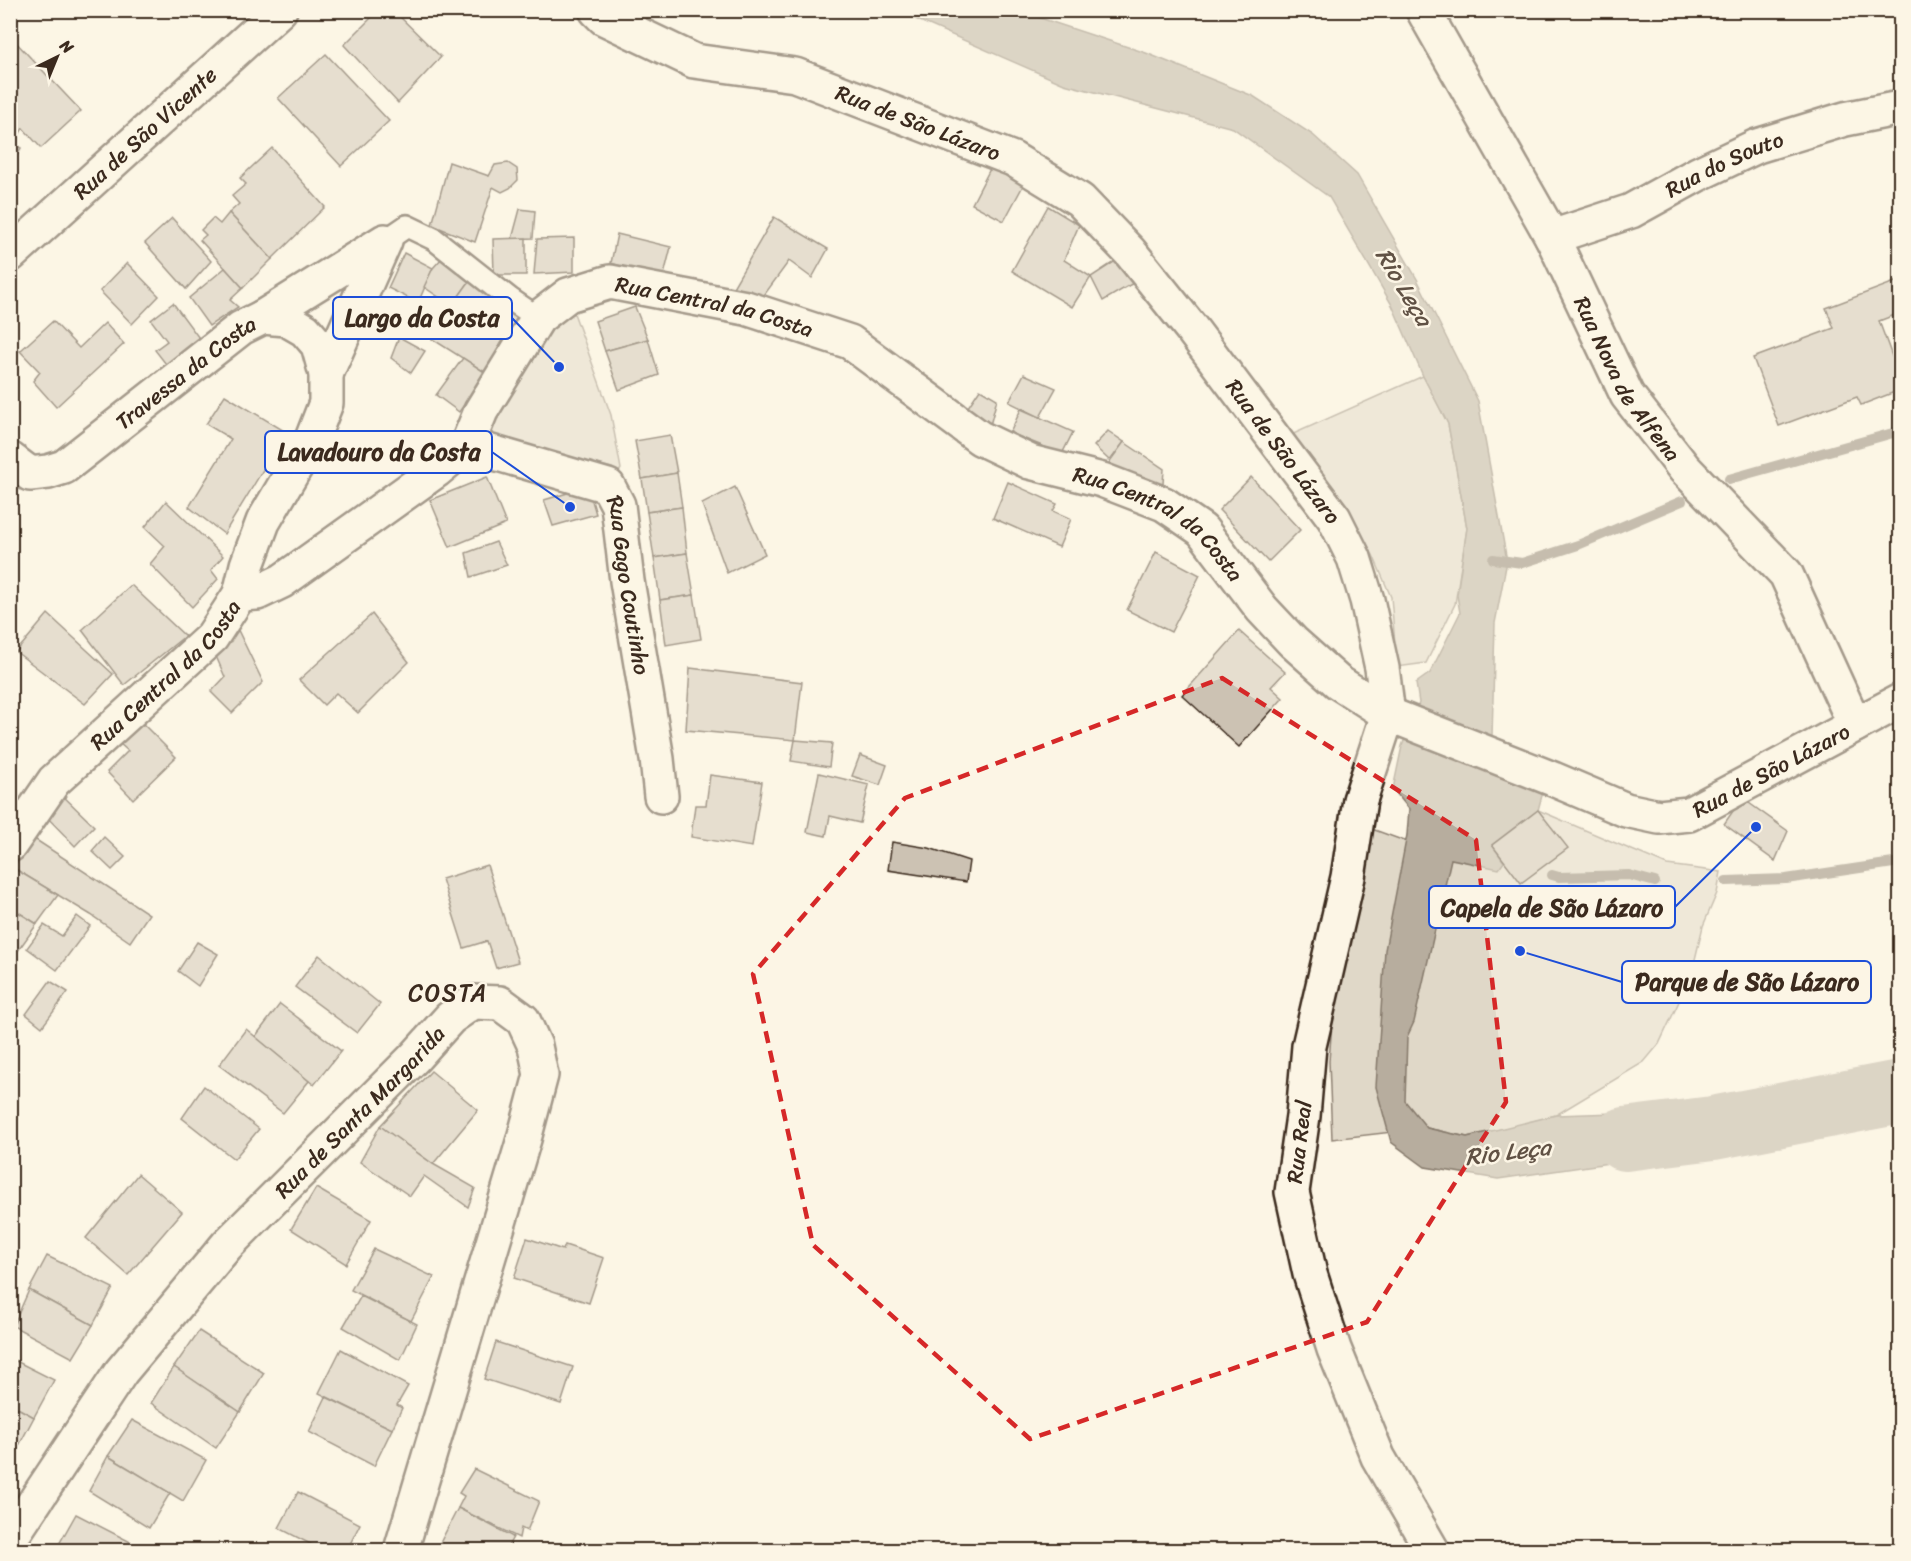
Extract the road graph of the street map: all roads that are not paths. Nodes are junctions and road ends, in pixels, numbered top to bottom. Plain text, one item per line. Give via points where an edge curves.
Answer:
1 (280, 10) edge
2 (596, 10) edge
3 (1424, 10) edge
4 (1900, 108) edge
5 (1552, 237) junction
6 (385, 241) junction
7 (10, 255) edge
8 (263, 317) junction
9 (538, 318) junction
10 (326, 374) junction
11 (467, 446) junction
12 (10, 459) edge
13 (240, 594) junction
14 (1900, 701) edge
15 (1397, 718) junction
16 (1855, 725) junction
17 (661, 796) dead end
18 (10, 845) edge
19 (10, 1539) edge
20 (401, 1551) edge
21 (1432, 1551) edge

1 - 7 street, Rua de São Vicente
2 - 15 street, Rua de São Lázaro via 604,18 694,61 795,75 1013,159 1080,200 1137,260 1334,518 1354,558
3 - 5 street, Rua Nova de Alfena
4 - 5 street, Rua do Souto via 1845,119 1757,146 1631,211
5 - 16 street, Rua Nova de Alfena via 1627,396 1684,468 1786,574
6 - 8 street
6 - 9 lane via 407,226 434,238
6 - 10 street
8 - 10 street, Travessa da Costa via 286,319 305,330 318,345
8 - 12 street, Travessa da Costa via 241,328 64,467 30,474
9 - 11 street, Rua Central da Costa via 481,411
9 - 15 street, Rua Central da Costa via 568,295 610,282 746,309 850,342 980,438 1030,462 1102,480 1164,504 1202,530 1262,609 1293,642 1338,682
10 - 13 street, Travessa da Costa via 326,403 312,439 263,522
11 - 13 street, Rua Central da Costa via 282,581 257,593
11 - 17 street, Rua Gago Coutinho via 608,486 618,505
13 - 18 street, Rua Central da Costa via 212,637 54,781
14 - 16 street, Rua de São Lázaro
15 - 16 street, Rua de São Lázaro via 1626,810 1659,817 1689,814
15 - 21 street, Rua Real via 1360,800 1348,877 1309,1046 1292,1192 1310,1275 1334,1349 1378,1457
19 - 20 street, Rua de Santa Margarida via 121,1372 226,1245 450,1018 473,1002 500,1004 523,1020 535,1046 541,1075

